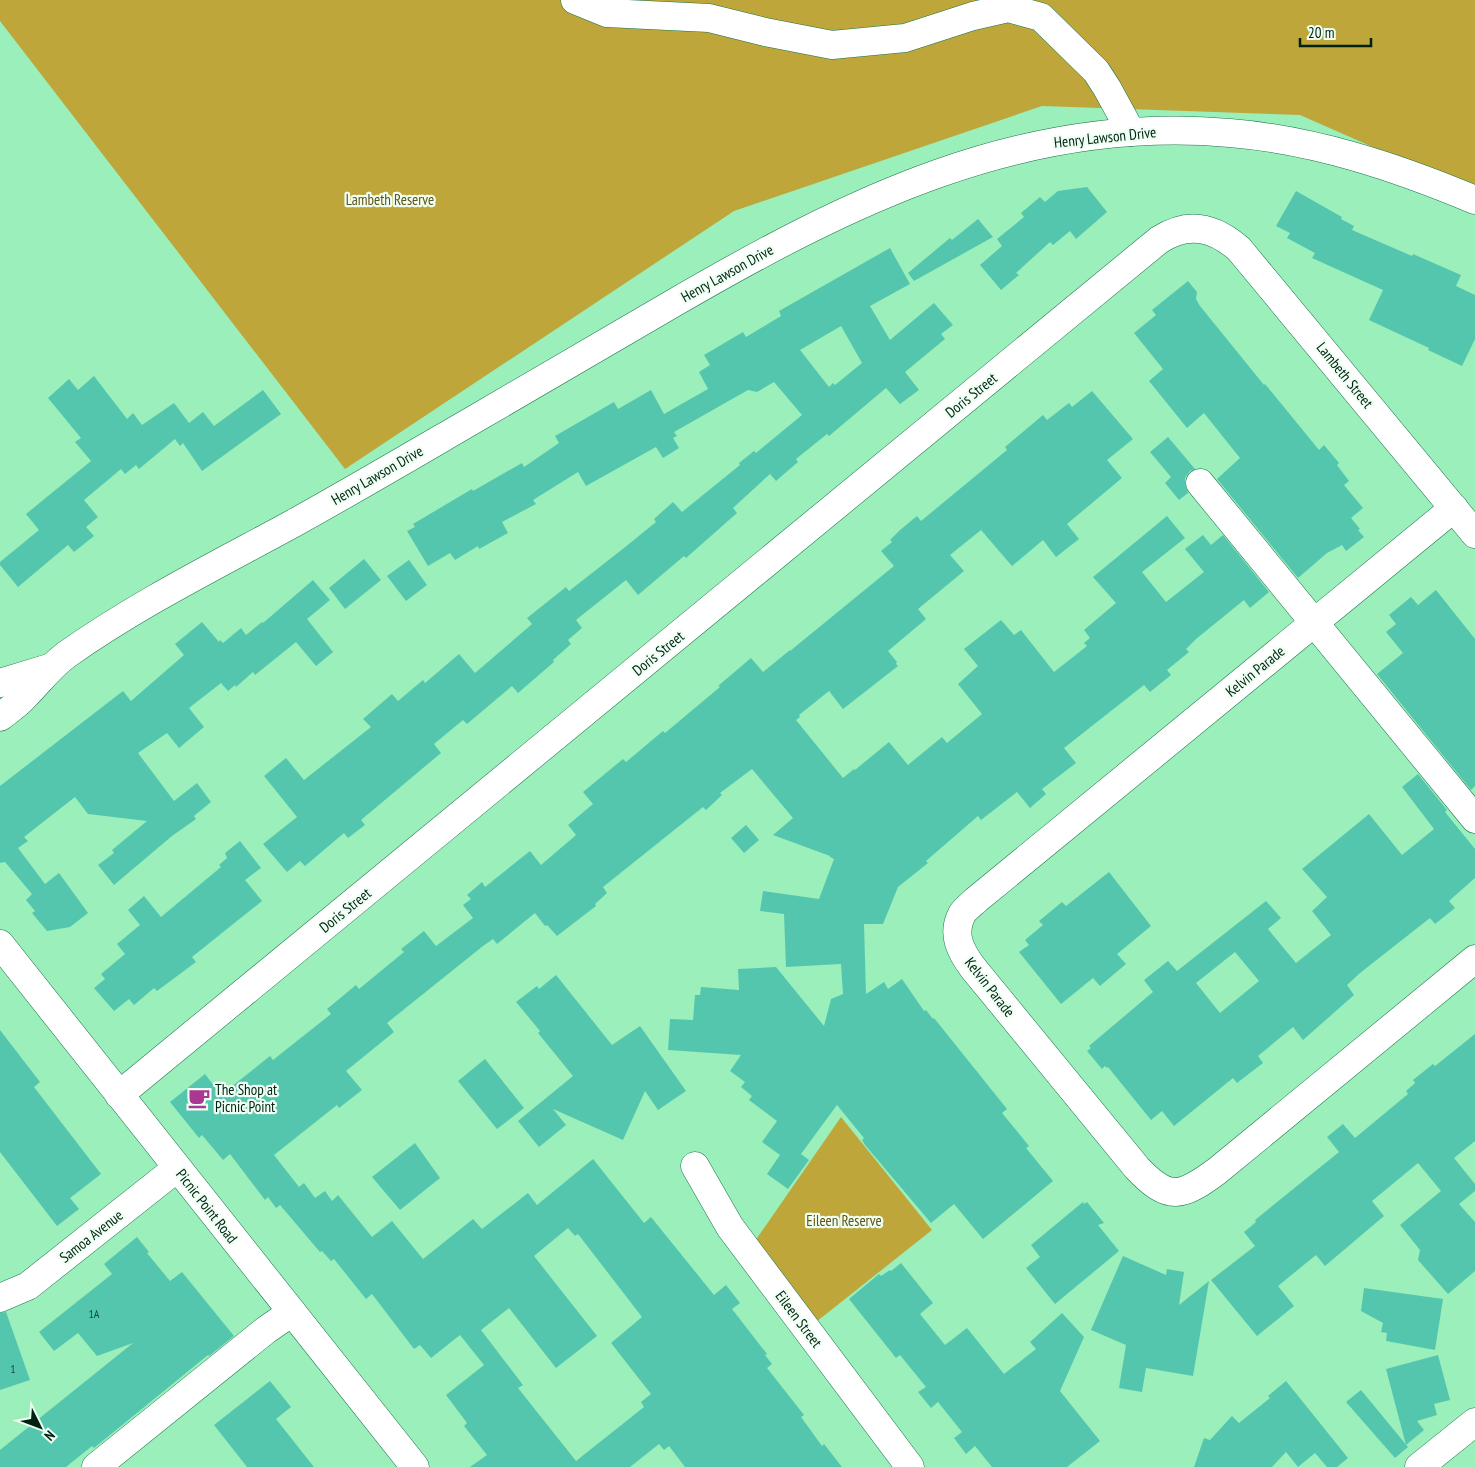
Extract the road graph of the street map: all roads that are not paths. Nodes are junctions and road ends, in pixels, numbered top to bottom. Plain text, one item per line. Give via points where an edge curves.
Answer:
1 (575, 0) edge
2 (1131, 132) junction
3 (1475, 200) edge
4 (1204, 229) joint
5 (1200, 483) dead end
6 (1454, 508) junction
7 (1475, 534) edge
8 (1315, 622) junction
9 (49, 668) junction
10 (0, 683) edge
11 (0, 717) edge
12 (1475, 818) edge
13 (0, 944) edge
14 (1475, 960) edge
15 (119, 1095) junction
16 (695, 1166) dead end
17 (177, 1168) junction
18 (0, 1298) edge
19 (292, 1312) junction
20 (1475, 1422) edge
21 (96, 1467) edge
22 (415, 1467) edge
23 (910, 1467) edge
24 (1419, 1467) edge

1 - 2 street via 607,13 709,18 832,46 905,38 1008,8 1041,17 1096,71
2 - 3 street, Henry Lawson Drive via 1230,133 1293,142 1368,160
2 - 9 street, Henry Lawson Drive via 1066,139 998,154 901,187 823,221 746,261 346,493 161,595
4 - 6 street, Lambeth Street via 1228,240 1250,261
4 - 15 street, Doris Street via 1182,229 1159,240
5 - 8 street
6 - 7 street, Lambeth Street
6 - 8 street, Kelvin Parade
8 - 12 street
8 - 14 street, Kelvin Parade via 976,900 963,913 957,927 958,942 964,956 1137,1168 1160,1189 1173,1193 1187,1190 1217,1171
9 - 10 street, Henry Lawson Drive
9 - 11 street, Henry Lawson Drive via 24,698
13 - 15 street, Picnic Point Road
15 - 17 street, Picnic Point Road
16 - 23 street, Eileen Street via 730,1226
17 - 18 street, Samoa Avenue via 28,1286
17 - 19 street, Picnic Point Road
19 - 21 street
19 - 22 street, Picnic Point Road
20 - 24 street

